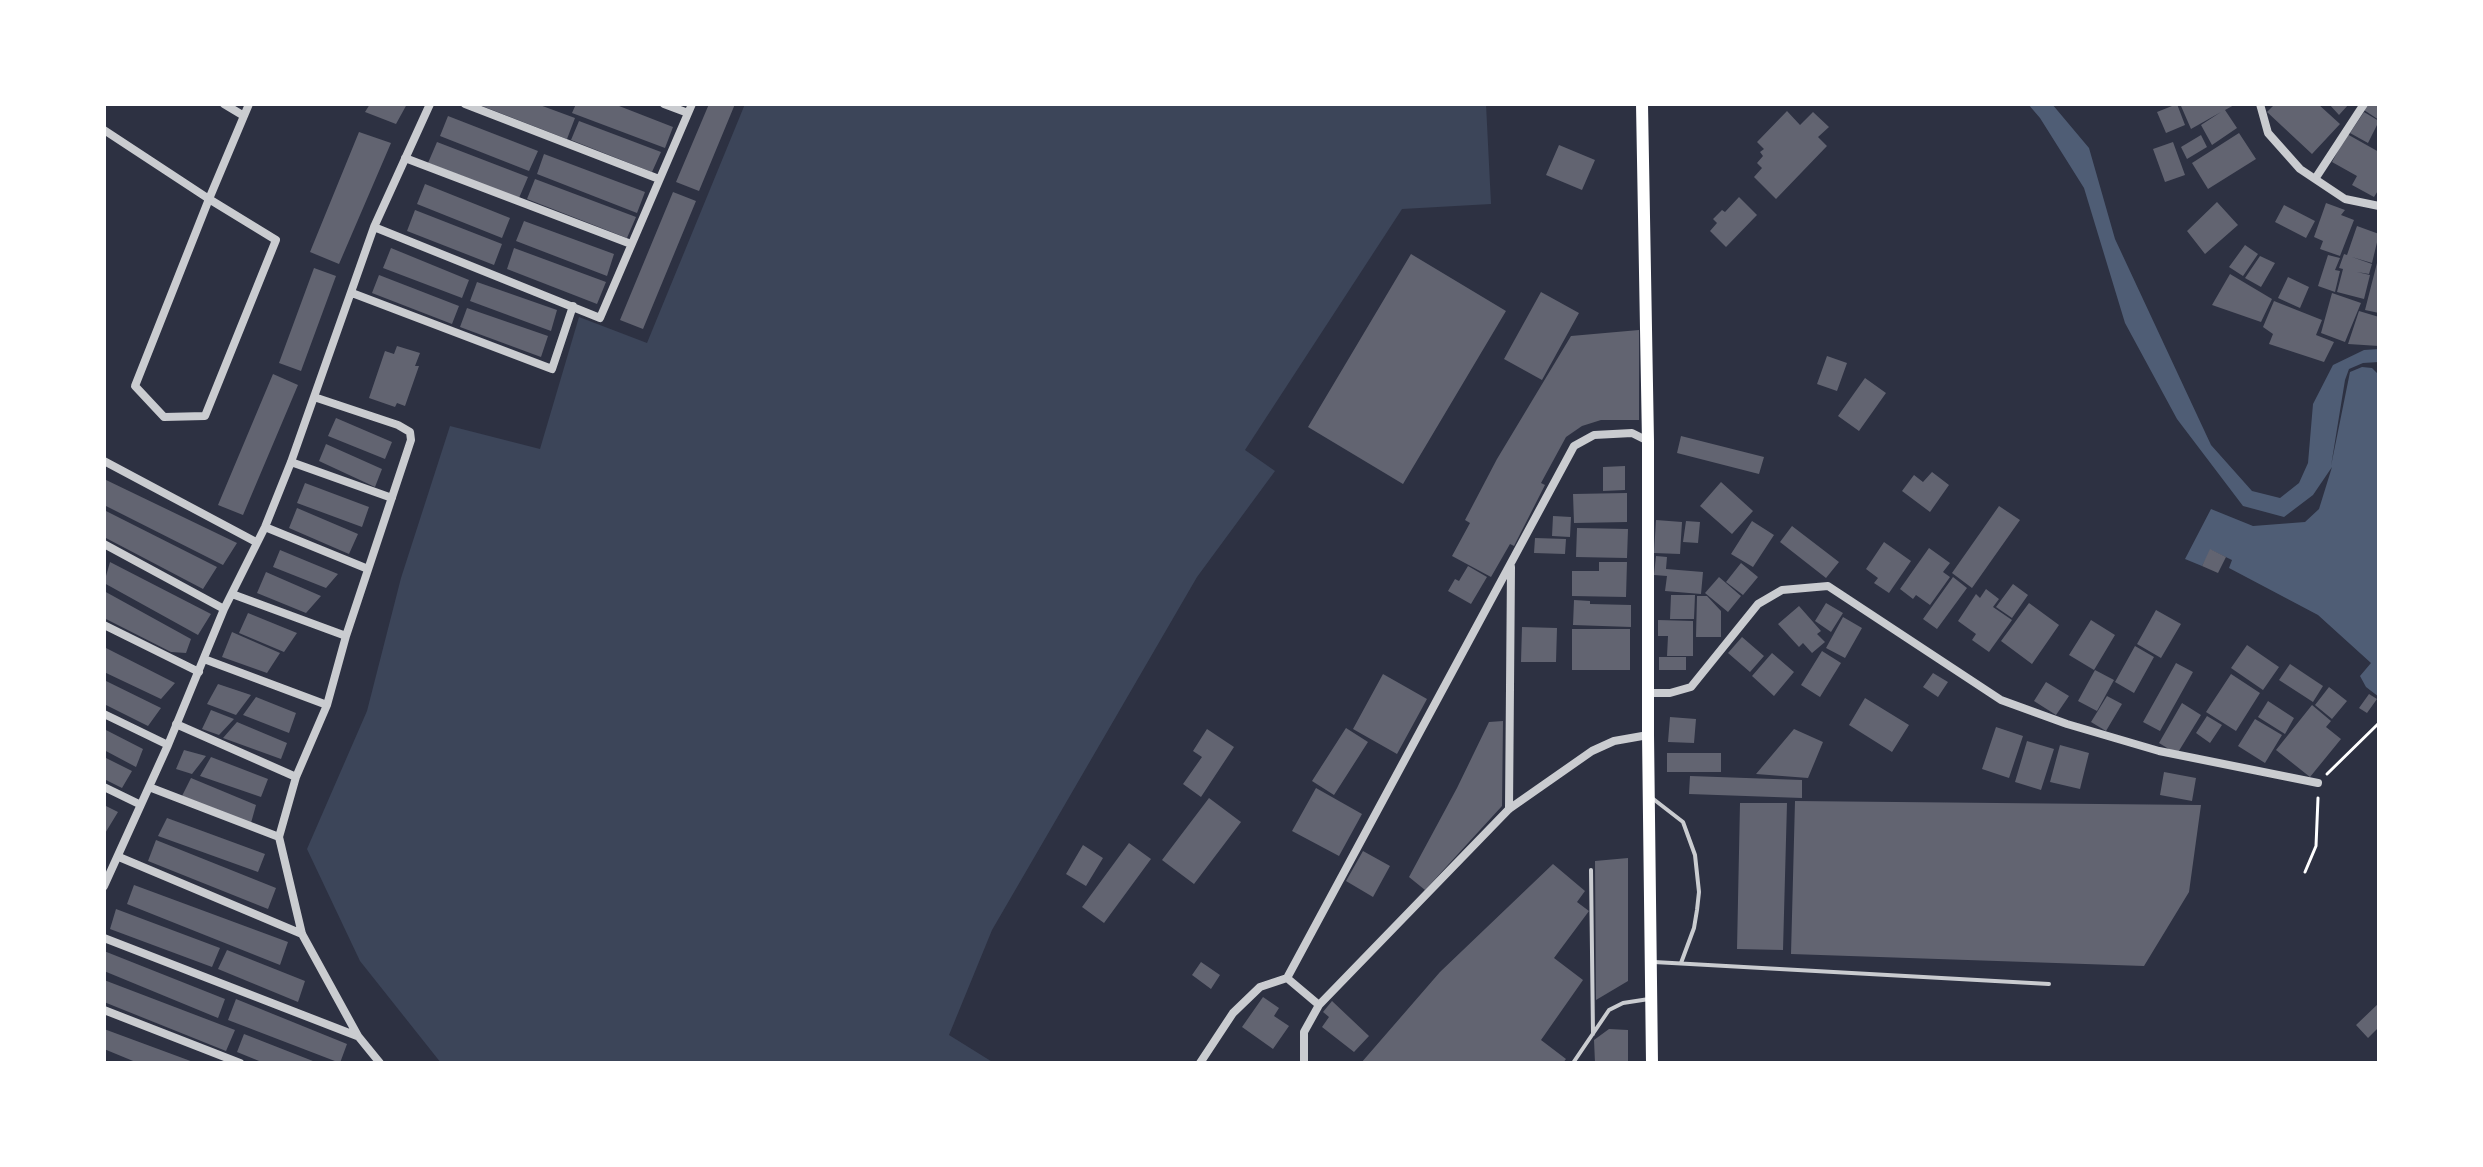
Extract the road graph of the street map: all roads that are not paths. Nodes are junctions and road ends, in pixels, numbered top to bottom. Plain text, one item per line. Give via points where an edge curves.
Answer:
1 (224, 104) edge
2 (249, 104) edge
3 (430, 104) edge
4 (465, 104) edge
5 (664, 104) edge
6 (692, 104) edge
7 (1642, 104) edge
8 (2260, 104) edge
9 (2364, 104) edge
10 (688, 113) junction
11 (244, 116) junction
12 (104, 130) edge
13 (405, 158) junction
14 (659, 179) junction
15 (2315, 179) junction
16 (209, 199) junction
17 (2379, 206) edge
18 (374, 227) junction
19 (631, 244) junction
20 (352, 293) junction
21 (573, 306) junction
22 (314, 397) junction
23 (1648, 441) junction
24 (104, 461) edge
25 (291, 462) junction
26 (392, 498) junction
27 (265, 527) junction
28 (256, 542) junction
29 (104, 544) edge
30 (1511, 562) junction
31 (368, 569) junction
32 (232, 594) junction
33 (224, 609) junction
34 (104, 625) edge
35 (346, 636) junction
36 (204, 659) junction
37 (199, 672) junction
38 (1648, 693) junction
39 (327, 705) junction
40 (104, 714) edge
41 (176, 724) junction
42 (1648, 735) junction
43 (168, 745) junction
44 (296, 777) junction
45 (2318, 783) road end
46 (104, 787) edge
47 (149, 787) junction
48 (1649, 795) junction
49 (139, 804) junction
50 (1509, 809) junction
51 (279, 837) junction
52 (119, 857) junction
53 (108, 870) edge
54 (1591, 870) dead end
55 (104, 886) edge
56 (302, 934) junction
57 (104, 938) edge
58 (1651, 961) junction
59 (1681, 963) junction
60 (1287, 978) junction
61 (2049, 984) dead end
62 (1652, 998) junction
63 (1319, 1005) junction
64 (104, 1010) edge
65 (1593, 1034) junction
66 (358, 1036) junction
67 (240, 1063) edge
68 (380, 1063) edge
69 (1200, 1063) edge
70 (1304, 1063) edge
71 (1573, 1063) edge
72 (1652, 1063) edge

1 - 11 street
2 - 11 street
3 - 13 street
4 - 14 street
5 - 10 street
6 - 10 street
7 - 23 main road
8 - 15 street via 2268,133
9 - 15 street
10 - 14 street
11 - 16 street
12 - 16 street
13 - 18 street
13 - 19 street
14 - 19 street
15 - 17 street via 2345,199
16 - 16 street via 276,240 205,416 164,417 135,386
18 - 20 street
18 - 21 street
19 - 21 street via 600,318
20 - 21 street via 552,369
20 - 22 street
22 - 25 street
22 - 26 street via 410,432
23 - 30 street via 1632,433 1594,435 1574,446
23 - 38 main road
24 - 28 street
25 - 26 street
25 - 27 street
26 - 31 street
27 - 28 street
27 - 31 street
28 - 32 street
29 - 33 street
30 - 50 street
30 - 60 street
31 - 35 street
32 - 33 street
32 - 35 street
33 - 36 street
34 - 37 street
35 - 39 street
36 - 37 street
36 - 39 street
37 - 41 street
38 - 42 main road
38 - 45 street via 1691,687 1758,604 1782,590 1828,586 2001,700 2159,751
39 - 44 street
40 - 43 street
41 - 43 street
41 - 44 street
42 - 48 main road
42 - 50 street via 1592,751
43 - 47 street
44 - 51 street
46 - 49 street
47 - 49 street
47 - 51 street
48 - 58 main road
48 - 59 lane via 1683,822 1695,855 1697,910
49 - 52 street
50 - 63 street
51 - 56 street
52 - 53 street
52 - 56 street
53 - 55 street
54 - 65 lane
56 - 66 street
57 - 66 street
58 - 59 lane
58 - 62 main road
59 - 61 lane
60 - 63 street
60 - 69 street via 1260,987 1233,1013
62 - 65 lane via 1609,1010
62 - 72 main road
63 - 70 street via 1304,1032
64 - 67 street
65 - 71 lane
66 - 68 street

